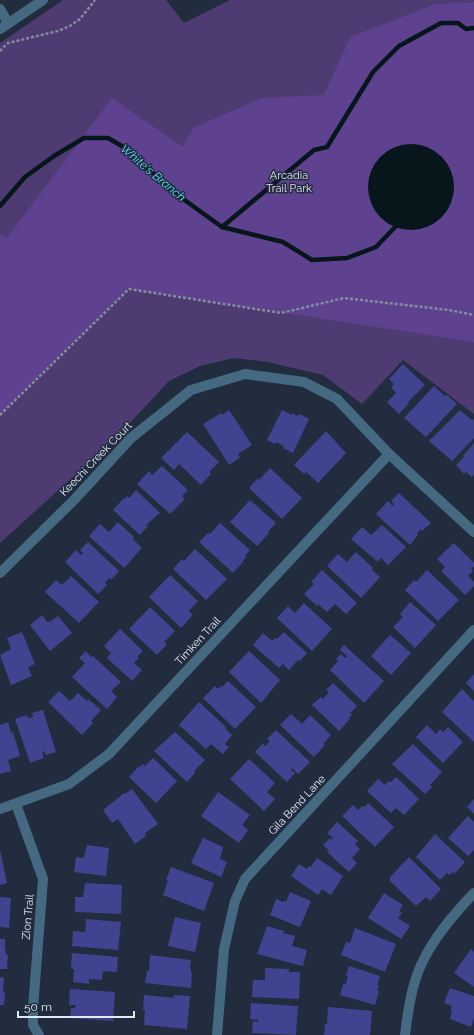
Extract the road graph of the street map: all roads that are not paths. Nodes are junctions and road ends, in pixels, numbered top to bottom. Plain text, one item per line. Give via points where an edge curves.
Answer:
1 (43, 0) edge
2 (0, 9) edge
3 (4, 26) edge
4 (389, 454) junction
5 (474, 532) edge
6 (0, 573) edge
7 (474, 630) edge
8 (16, 804) junction
9 (0, 809) edge
10 (474, 893) edge
11 (39, 1035) edge
12 (217, 1035) edge
13 (405, 1035) edge

1 - 3 street
2 - 3 street
4 - 5 street, Keechi Creek Court
4 - 6 street, Keechi Creek Court via 337,399 304,382 245,374 191,390 131,438 74,500
4 - 8 street, Timken Trail via 109,754 69,784
7 - 12 street, Gila Bend Lane via 245,879 235,901 224,949
8 - 9 street, Timken Trail
8 - 11 street, Zion Trail via 43,879 33,1008 33,1025
10 - 13 street via 443,930 421,965 415,980

